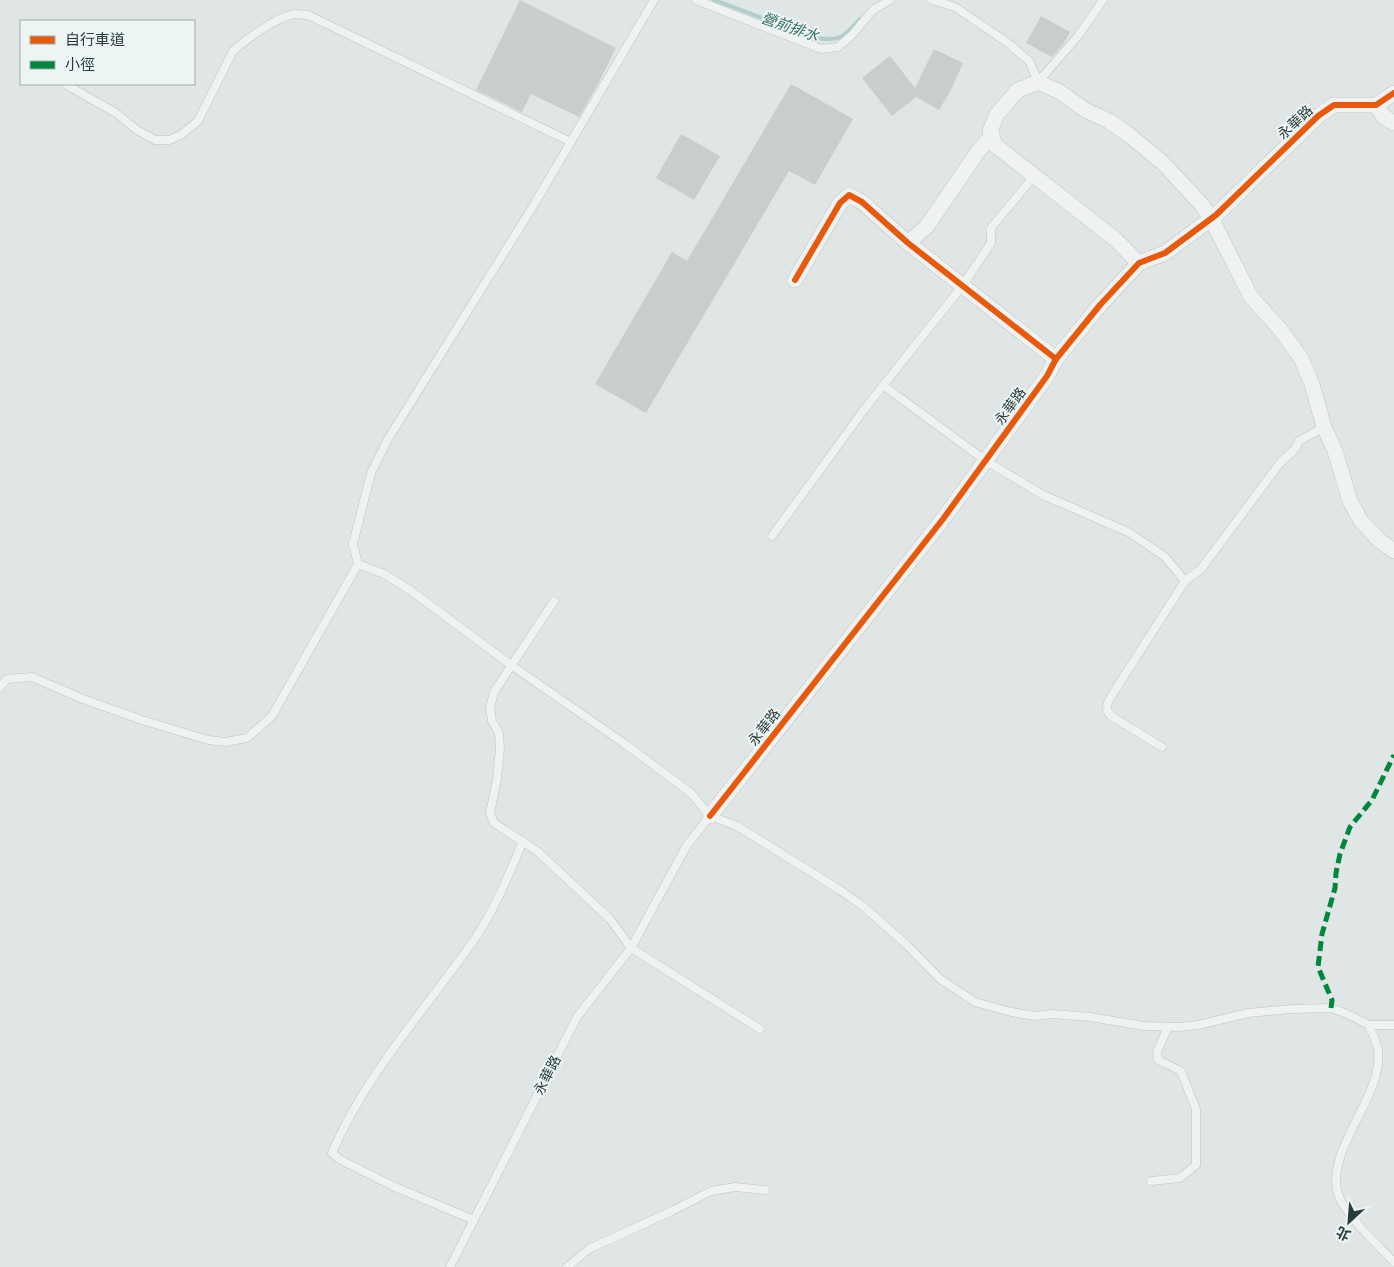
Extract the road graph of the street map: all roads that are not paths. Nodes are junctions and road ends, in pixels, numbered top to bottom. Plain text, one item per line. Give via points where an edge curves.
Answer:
1 (654, 0) edge
2 (696, 0) edge
3 (890, 0) edge
4 (932, 0) edge
5 (1103, 0) edge
6 (1038, 82) junction
7 (67, 85) edge
8 (1394, 93) edge
9 (1376, 105) junction
10 (1394, 123) edge
11 (992, 135) junction
12 (571, 142) junction
13 (1035, 174) junction
14 (1210, 218) junction
15 (908, 243) junction
16 (1139, 263) junction
17 (795, 280) dead end
18 (962, 285) junction
19 (1056, 359) junction
20 (884, 386) junction
21 (1324, 427) junction
22 (986, 461) junction
23 (772, 536) dead end
24 (1394, 551) edge
25 (358, 564) junction
26 (1186, 581) junction
27 (554, 601) dead end
28 (511, 665) junction
29 (0, 687) edge
30 (1162, 747) dead end
31 (710, 816) junction
32 (523, 841) junction
33 (631, 948) junction
34 (1370, 1025) junction
35 (1394, 1025) edge
36 (1168, 1027) junction
37 (760, 1029) dead end
38 (1151, 1181) dead end
39 (765, 1190) dead end
40 (474, 1220) junction
41 (1394, 1262) edge
42 (450, 1267) edge
43 (567, 1267) edge

1 - 12 lane
2 - 3 lane via 821,49 838,47 873,10
4 - 6 lane via 955,8 1008,43 1030,62
5 - 6 lane via 1078,36
6 - 11 street via 1018,90 997,114 990,131
6 - 14 street via 1129,135 1188,188
7 - 12 lane via 155,140 169,140 198,121 233,51 276,22 295,14 308,15
8 - 9 street
9 - 10 street via 1384,117
9 - 14 street, 永華路 via 1334,105 1318,116
11 - 13 street via 996,145
11 - 15 street via 927,226
12 - 25 lane via 388,439 371,473 353,544
13 - 16 street via 1115,239
13 - 18 lane via 991,228 991,243
14 - 16 street, 永華路 via 1165,252
14 - 21 street via 1251,296 1300,358 1312,384
15 - 17 street via 862,202 849,195 840,203
15 - 18 street
16 - 19 street, 永華路
18 - 19 street
18 - 20 lane
19 - 22 street, 永華路
20 - 22 lane
20 - 23 lane
21 - 24 street via 1336,451 1350,502 1361,521
21 - 26 lane via 1299,442 1280,463 1201,569
22 - 26 lane via 1043,495 1128,532 1165,558
22 - 31 street, 永華路
25 - 28 lane via 384,574 410,590
25 - 29 lane via 272,716 247,738 226,742 208,740 108,708 32,677 7,679
26 - 30 lane via 1106,707 1111,716
27 - 28 lane
28 - 31 lane via 691,793
28 - 32 lane via 494,692 490,708 499,733 500,748 490,813 494,823
31 - 33 lane, 永華路 via 687,845
31 - 36 lane via 737,826 840,890 908,946 940,979 975,1002 1035,1016 1052,1014
32 - 33 lane via 610,919
32 - 40 lane via 502,890 477,935 359,1099 332,1153 395,1187
33 - 37 lane
33 - 40 lane, 永華路 via 577,1017
34 - 35 lane
34 - 36 lane via 1331,1008 1248,1013 1198,1025
34 - 41 lane via 1378,1050 1376,1076 1336,1172 1338,1194 1344,1207
36 - 38 lane via 1157,1052 1158,1060 1181,1071 1196,1109 1196,1165 1180,1178
39 - 43 lane via 735,1187 711,1191 588,1249
40 - 42 lane, 永華路

